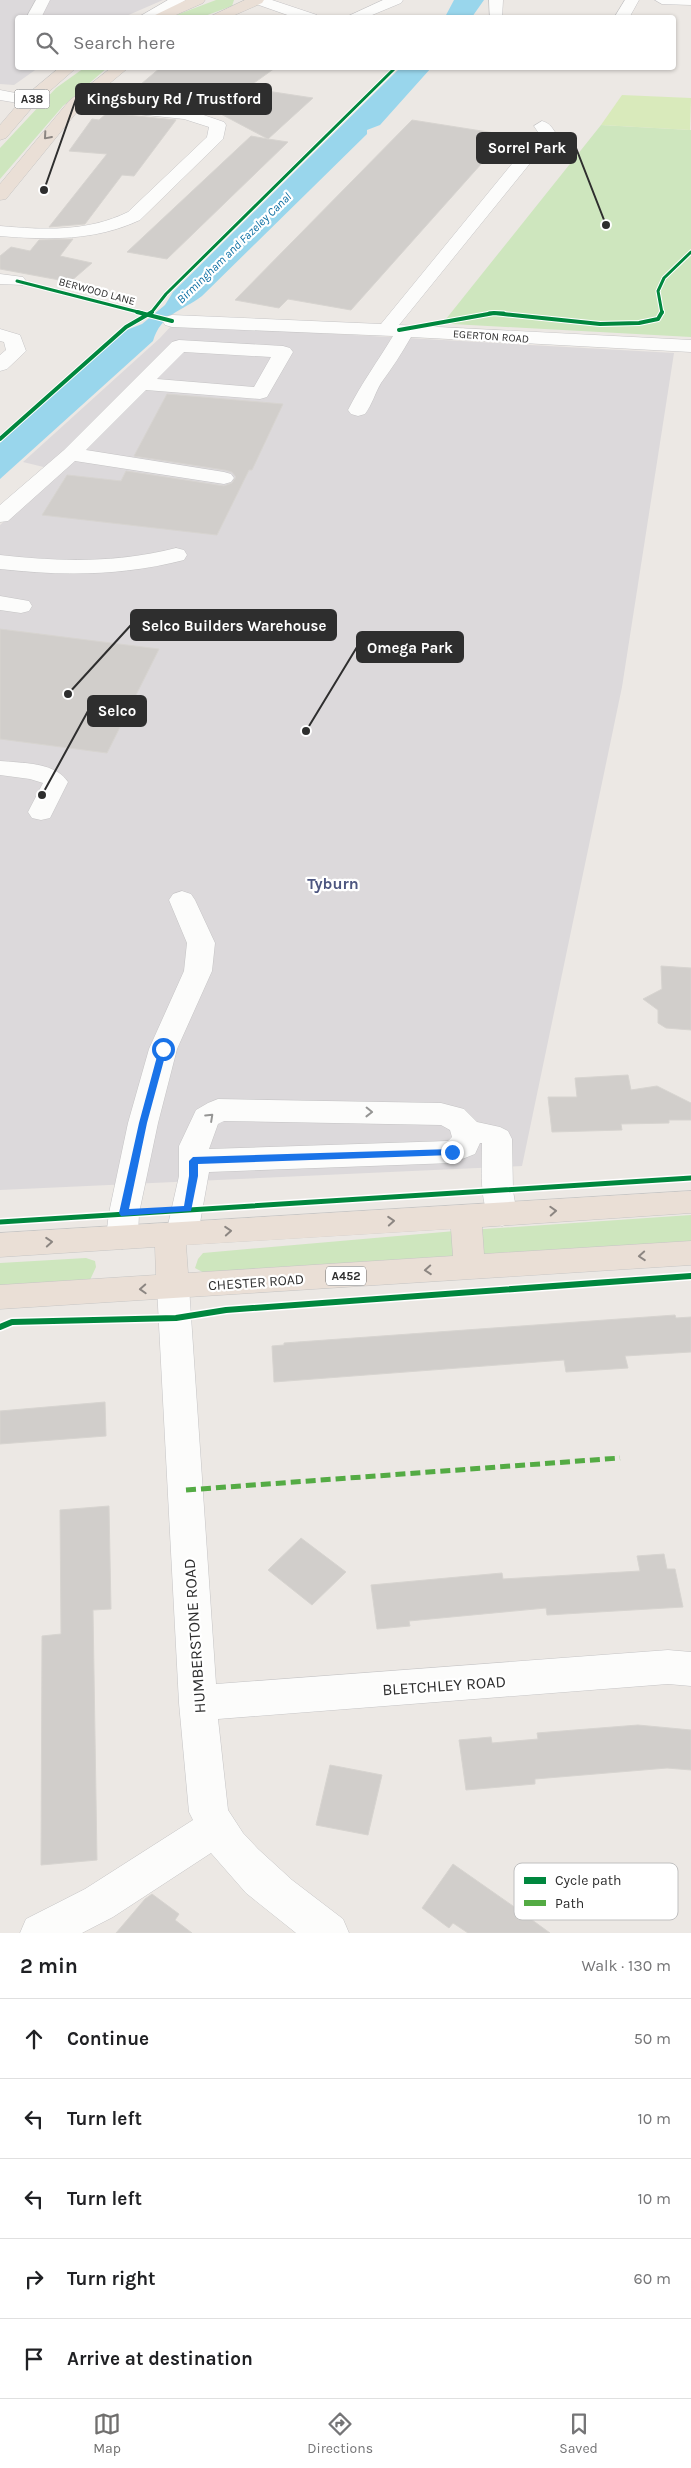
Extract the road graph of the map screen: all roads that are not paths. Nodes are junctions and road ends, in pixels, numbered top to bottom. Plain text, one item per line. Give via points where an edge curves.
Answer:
1 (43, 0) edge
2 (179, 0) edge
3 (198, 0) edge
4 (396, 0) edge
5 (632, 0) edge
6 (662, 0) edge
7 (252, 1) edge
8 (687, 4) edge
9 (35, 15) edge
10 (150, 15) edge
11 (163, 15) edge
12 (221, 15) edge
13 (301, 15) edge
14 (358, 15) edge
15 (623, 15) edge
16 (66, 70) edge
17 (118, 70) edge
18 (0, 95) edge
19 (30, 100) junction
20 (75, 104) junction
21 (542, 126) dead end
22 (0, 135) edge
23 (0, 195) edge
24 (0, 231) edge
25 (172, 321) dead end
26 (395, 330) junction
27 (0, 336) edge
28 (691, 346) edge
29 (1, 372) edge
30 (141, 384) junction
31 (358, 410) dead end
32 (71, 454) junction
33 (224, 478) dead end
34 (0, 516) edge
35 (176, 555) dead end
36 (0, 562) edge
37 (0, 768) edge
38 (41, 812) dead end
39 (182, 900) dead end
40 (465, 1134) junction
41 (193, 1161) junction
42 (691, 1202) edge
43 (502, 1214) junction
44 (465, 1216) junction
45 (176, 1234) junction
46 (122, 1237) junction
47 (0, 1245) edge
48 (691, 1253) edge
49 (470, 1268) junction
50 (173, 1287) junction
51 (0, 1297) edge
52 (691, 1669) edge
53 (198, 1703) junction
54 (215, 1828) junction
55 (40, 1933) edge
56 (329, 1933) edge

1 - 9 street
2 - 10 street
3 - 11 highway
4 - 14 street
5 - 15 street
6 - 8 street
7 - 12 highway
7 - 13 street
16 - 19 highway, A38
17 - 20 highway, A38
18 - 19 street
19 - 22 highway, A38
20 -> 23 highway, A38
20 - 24 street via 186,114 218,125 219,131 209,146 123,223 85,232 56,234
21 - 26 street via 547,132
25 - 26 street, EGERTON ROAD
26 - 28 street, EGERTON ROAD
26 - 31 street via 384,366
27 - 29 street via 13,339 16,351
30 - 30 street via 179,346 218,369
30 - 32 street
32 - 33 street
32 - 34 street
35 - 36 street via 148,563 97,569
37 - 38 street via 53,777 56,782
39 - 46 street via 201,943 198,971 163,1049 143,1123
40 - 41 street via 464,1146 452,1152
41 -> 40 street via 194,1146 206,1118 225,1108 441,1114 464,1125
40 - 43 street via 491,1133 497,1139
41 - 45 street via 194,1176
43 -> 42 highway
43 - 44 highway
45 -> 44 highway
44 - 49 highway
45 - 46 highway
45 - 50 highway
47 -> 46 highway
48 -> 49 highway, CHESTER ROAD / A452
49 -> 50 highway, CHESTER ROAD / A452
50 -> 51 highway, CHESTER ROAD / A452
50 - 53 street, HUMBERSTONE ROAD
52 - 53 street, BLETCHLEY ROAD via 668,1668
53 - 54 street, HUMBERSTONE ROAD via 210,1812
54 - 55 street via 99,1902
54 - 56 street, HUMBERSTONE ROAD via 240,1860

